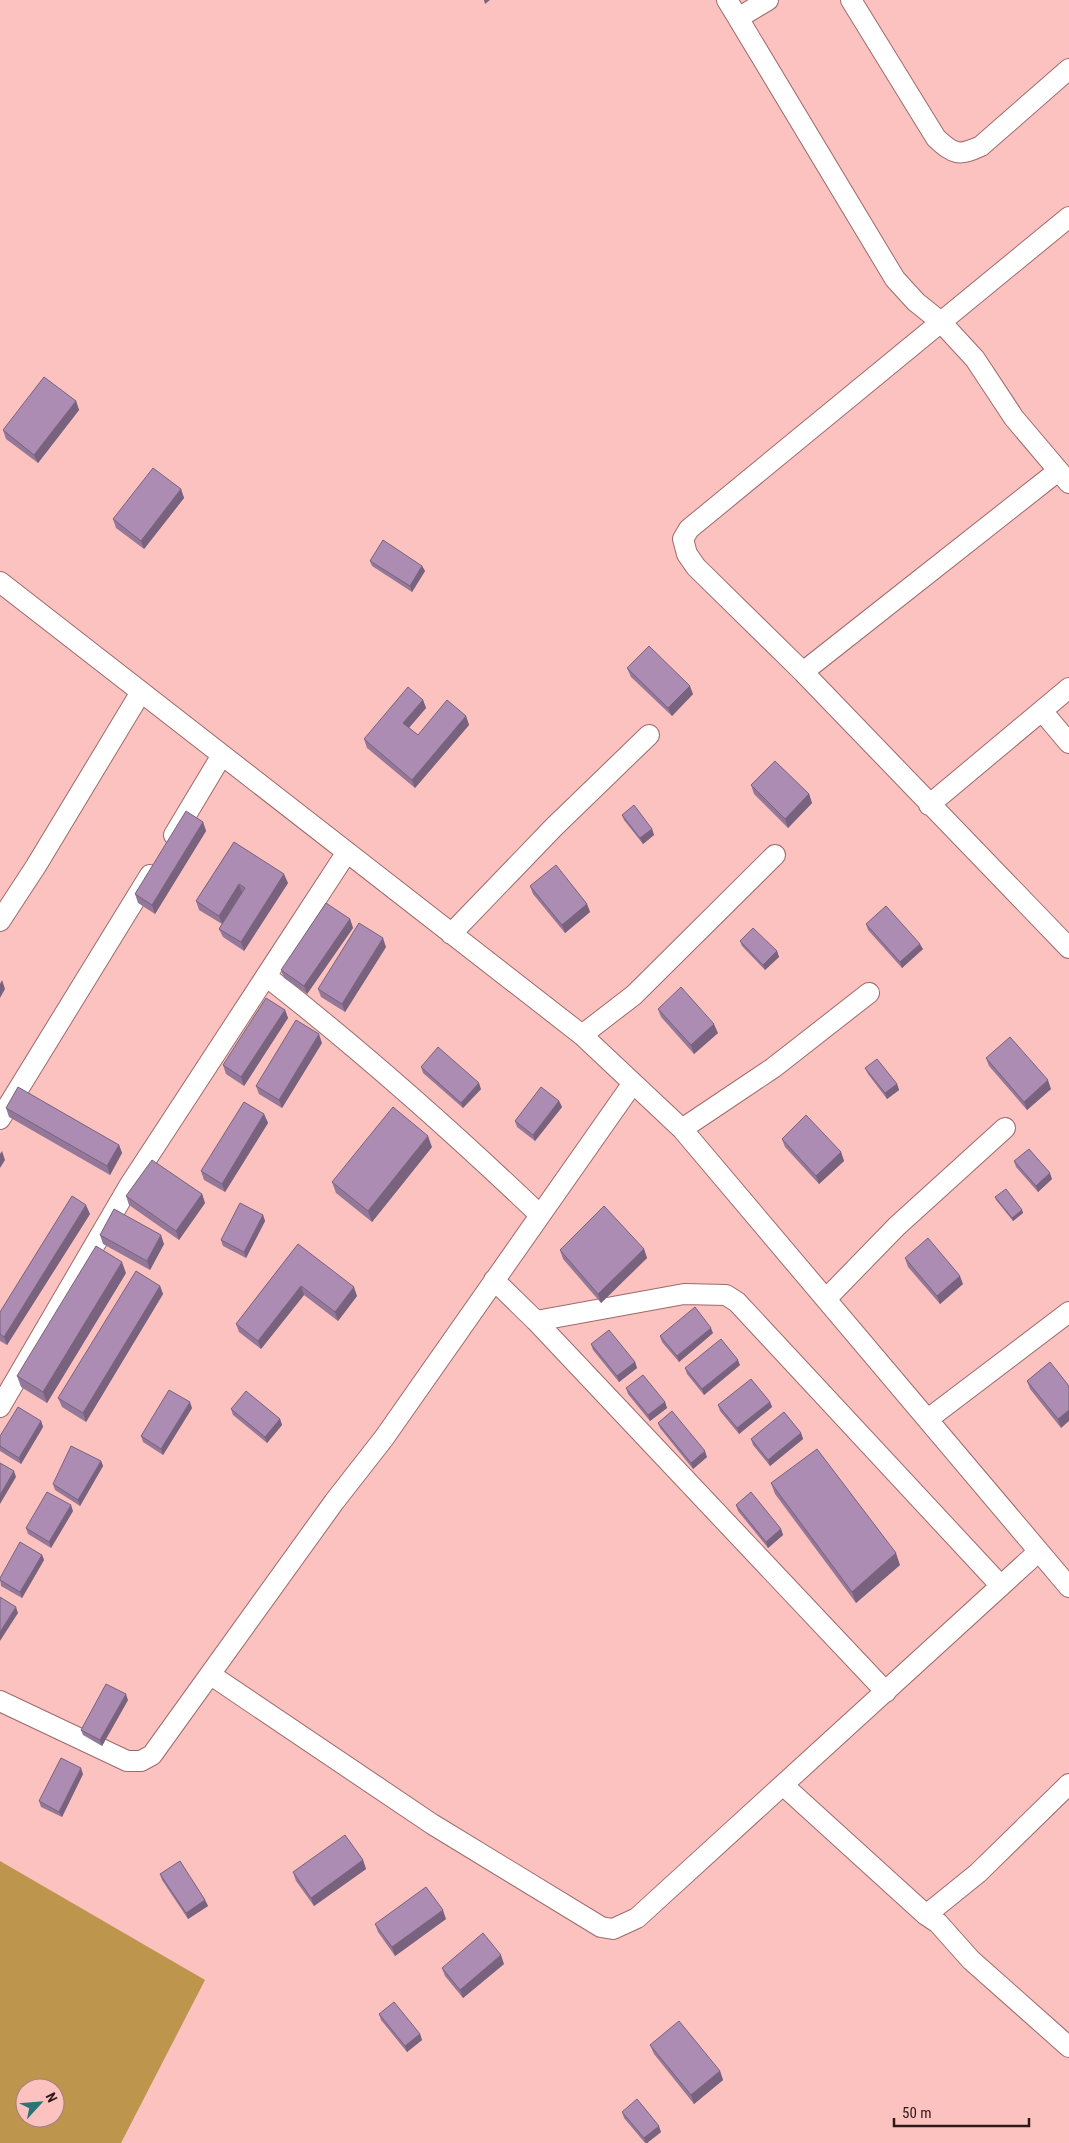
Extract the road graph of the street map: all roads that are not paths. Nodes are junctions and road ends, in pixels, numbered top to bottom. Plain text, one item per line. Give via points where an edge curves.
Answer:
1 (727, 0) edge
2 (768, 0) edge
3 (851, 0) edge
4 (738, 18) junction
5 (1069, 69) edge
6 (1069, 217) edge
7 (941, 322) junction
8 (1063, 477) edge
9 (0, 582) edge
10 (803, 672) junction
11 (1069, 688) edge
12 (141, 692) junction
13 (1042, 712) junction
14 (649, 735) dead end
15 (1069, 743) edge
16 (222, 755) junction
17 (929, 805) junction
18 (347, 852) junction
19 (775, 855) dead end
20 (0, 921) edge
21 (451, 934) junction
22 (1069, 948) edge
23 (266, 976) junction
24 (869, 993) dead end
25 (582, 1035) junction
26 (633, 1084) junction
27 (0, 1119) edge
28 (1005, 1128) dead end
29 (682, 1129) junction
30 (540, 1215) junction
31 (494, 1280) junction
32 (826, 1299) junction
33 (1069, 1312) edge
34 (536, 1321) junction
35 (0, 1408) edge
36 (928, 1419) junction
37 (1038, 1552) junction
38 (1001, 1586) junction
39 (1069, 1587) edge
40 (211, 1675) junction
41 (886, 1692) junction
42 (0, 1701) edge
43 (1069, 1784) edge
44 (783, 1786) junction
45 (926, 1915) junction
46 (1069, 2047) edge

1 - 4 street
2 - 4 street
3 - 5 street via 936,138 950,152 965,154 981,146
4 - 7 street via 895,279
6 - 7 street
7 - 8 street via 974,359 1014,418
7 - 10 street via 688,529 683,539 687,554 696,567
8 - 10 street
9 - 12 street
10 - 17 street
11 - 13 street
12 - 16 street
12 - 20 street
13 - 15 street
13 - 17 street
14 - 21 street
16 - 18 street
16 - 27 street
17 - 22 street
18 - 21 street
18 - 23 street
19 - 25 street via 634,995
21 - 25 street
23 - 30 street via 346,1039 452,1131
23 - 35 street via 129,1186
24 - 29 street via 774,1068
25 - 26 street
26 - 29 street
26 - 30 street
28 - 32 street via 897,1226
29 - 32 street
30 - 31 street
31 - 34 street
31 - 40 street
32 - 36 street
33 - 36 street
34 - 38 street via 684,1294 726,1295 737,1302
34 - 41 street
36 - 37 street
37 - 38 street
37 - 39 street
38 - 41 street
40 - 42 street via 152,1755 141,1761 126,1761
40 - 44 street via 432,1824 601,1928 613,1929 637,1918
41 - 44 street
43 - 45 street via 978,1874
44 - 45 street
45 - 46 street via 938,1923 971,1960

